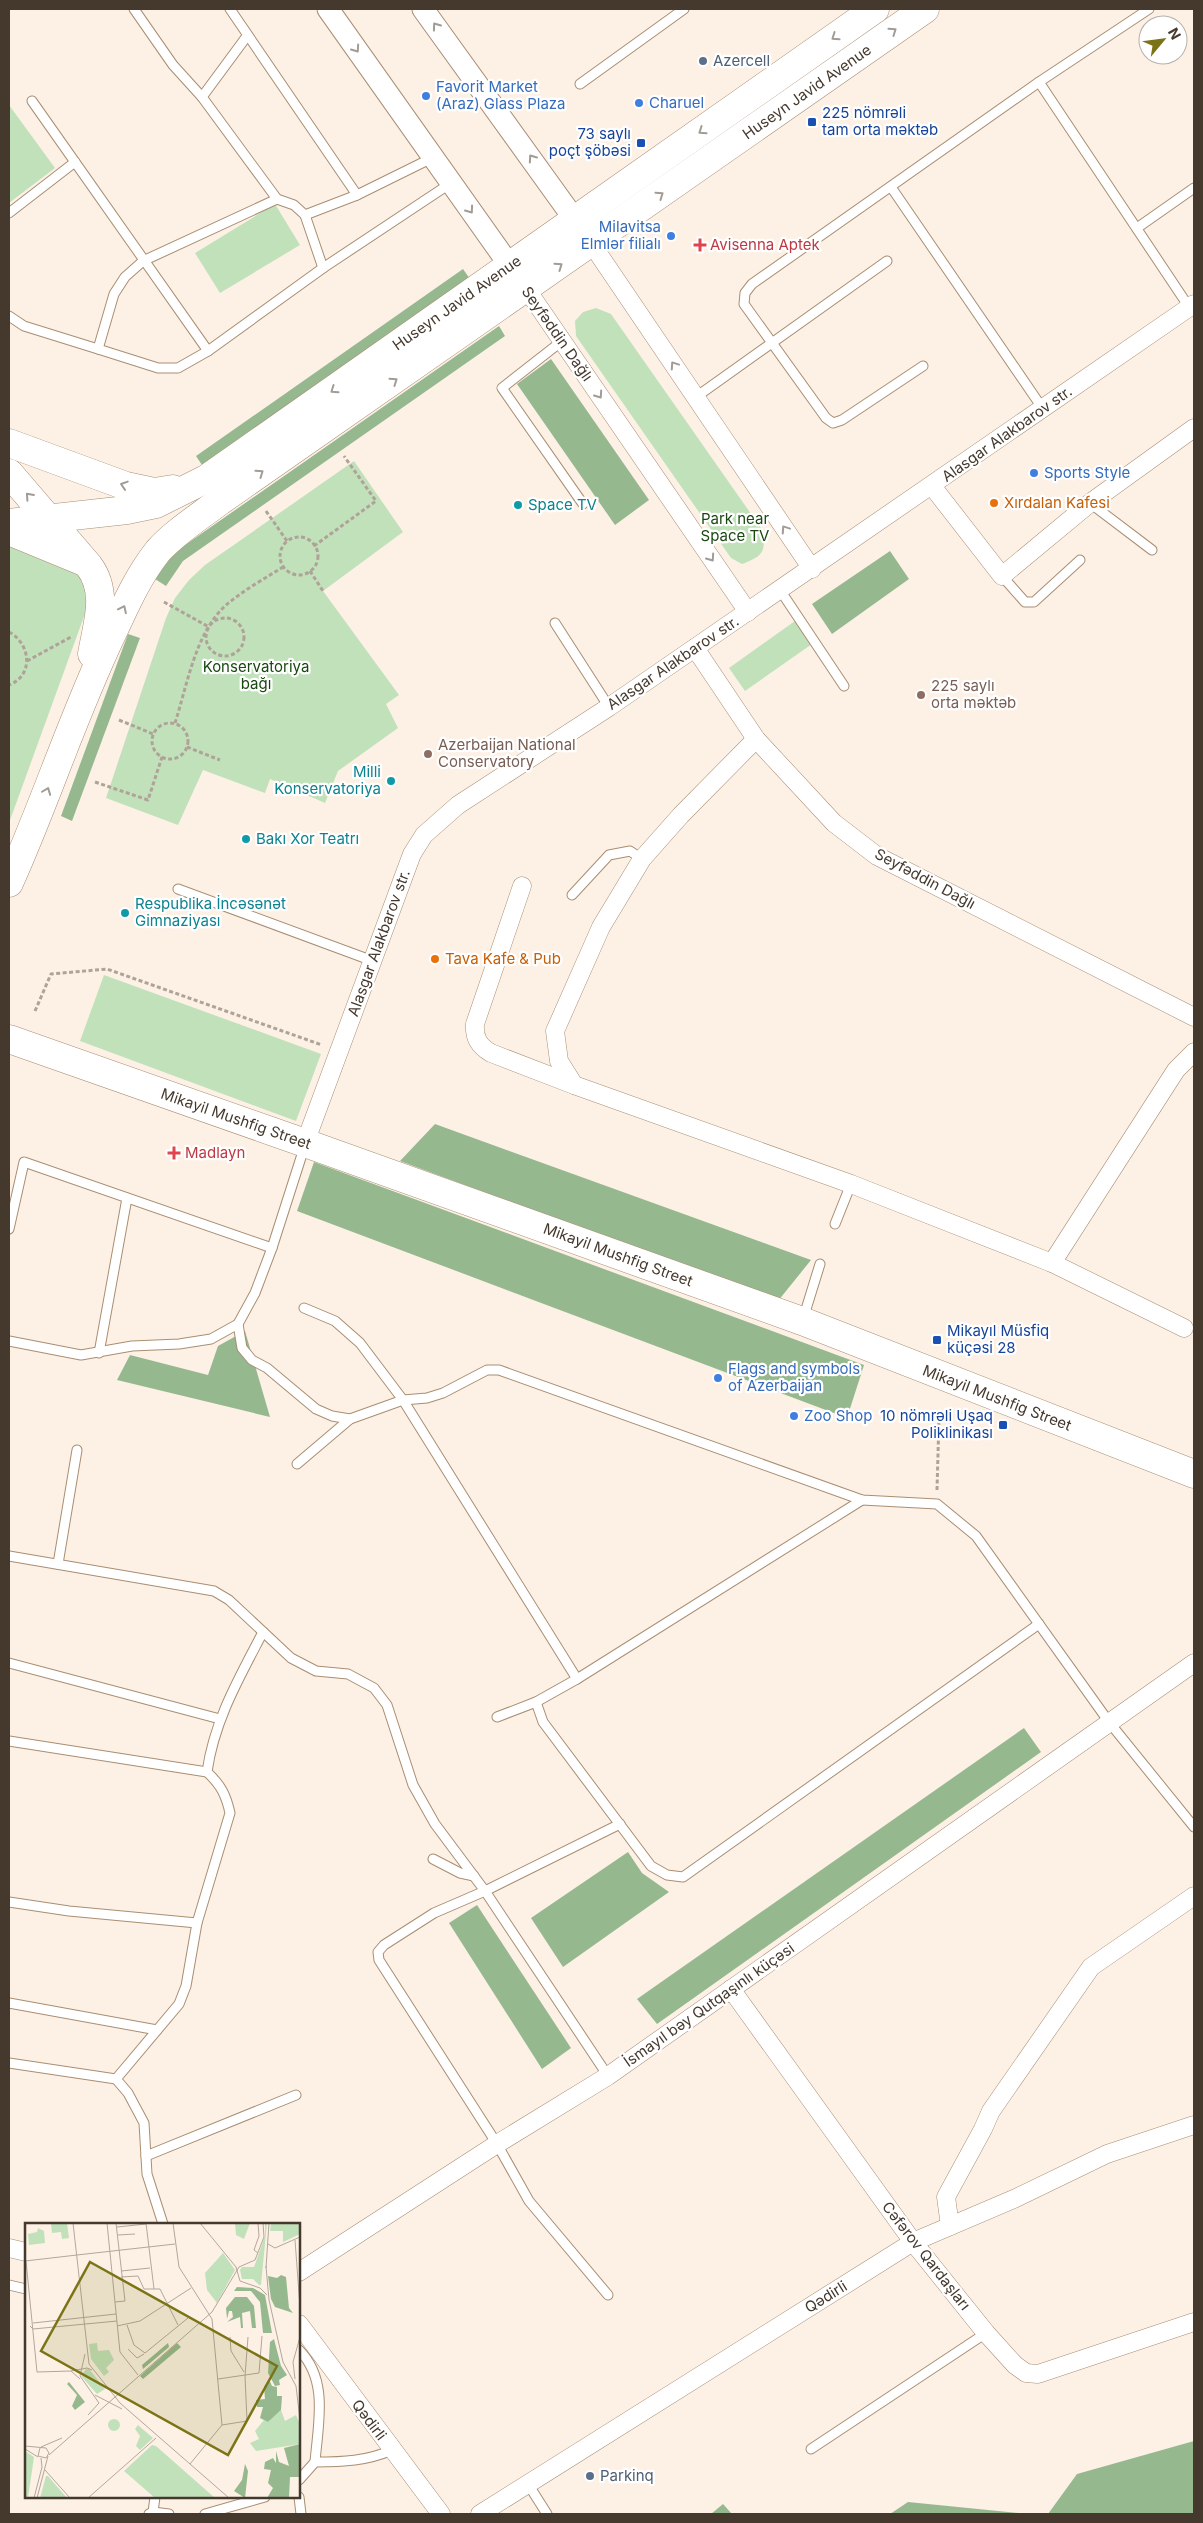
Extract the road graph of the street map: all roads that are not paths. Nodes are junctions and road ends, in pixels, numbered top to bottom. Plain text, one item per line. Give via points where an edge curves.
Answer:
1 (134, 9) edge
2 (230, 9) edge
3 (328, 9) edge
4 (424, 9) edge
5 (684, 9) edge
6 (875, 9) edge
7 (925, 9) edge
8 (1149, 9) edge
9 (247, 36) junction
10 (1039, 82) junction
11 (580, 84) dead end
12 (202, 97) junction
13 (32, 101) dead end
14 (432, 158) junction
15 (75, 162) junction
16 (451, 183) junction
17 (891, 187) junction
18 (1194, 188) edge
19 (357, 195) junction
20 (277, 199) junction
21 (9, 213) edge
22 (305, 215) junction
23 (575, 220) junction
24 (1137, 228) junction
25 (592, 244) junction
26 (143, 261) junction
27 (887, 261) dead end
28 (510, 266) junction
29 (323, 268) junction
30 (526, 289) junction
31 (1192, 306) edge
32 (9, 316) edge
33 (562, 341) junction
34 (772, 344) junction
35 (98, 350) junction
36 (208, 351) junction
37 (924, 366) dead end
38 (696, 397) junction
39 (1043, 409) junction
40 (1194, 428) edge
41 (9, 443) edge
42 (9, 473) edge
43 (932, 486) junction
44 (213, 490) junction
45 (1090, 503) junction
46 (582, 504) dead end
47 (49, 519) junction
48 (9, 523) edge
49 (9, 531) edge
50 (1152, 550) dead end
51 (1080, 560) dead end
52 (89, 566) junction
53 (812, 569) junction
54 (1002, 576) junction
55 (780, 590) junction
56 (748, 612) junction
57 (555, 624) dead end
58 (695, 648) junction
59 (844, 686) dead end
60 (86, 687) junction
61 (609, 707) junction
62 (756, 739) junction
63 (642, 859) junction
64 (9, 878) edge
65 (522, 886) dead end
66 (178, 889) dead end
67 (572, 895) dead end
68 (373, 961) junction
69 (1194, 1017) edge
70 (9, 1027) edge
71 (9, 1039) edge
72 (9, 1046) edge
73 (36, 1051) junction
74 (1194, 1052) edge
75 (574, 1085) junction
76 (305, 1143) junction
77 (850, 1184) junction
78 (127, 1198) junction
79 (835, 1224) dead end
80 (9, 1229) edge
81 (272, 1248) junction
82 (1052, 1263) junction
83 (820, 1264) dead end
84 (304, 1308) dead end
85 (802, 1321) junction
86 (238, 1324) junction
87 (1184, 1328) dead end
88 (9, 1341) edge
89 (99, 1353) junction
90 (404, 1400) junction
91 (350, 1419) junction
92 (77, 1450) dead end
93 (297, 1464) dead end
94 (1194, 1474) edge
95 (862, 1500) junction
96 (9, 1556) edge
97 (58, 1564) junction
98 (1039, 1624) junction
99 (263, 1632) junction
100 (1194, 1663) edge
101 (9, 1664) edge
102 (577, 1679) junction
103 (536, 1702) junction
104 (497, 1717) dead end
105 (220, 1719) junction
106 (1109, 1722) junction
107 (9, 1741) edge
108 (208, 1772) junction
109 (620, 1824) junction
110 (1194, 1827) edge
111 (433, 1859) dead end
112 (474, 1876) junction
113 (484, 1891) junction
114 (1194, 1896) edge
115 (9, 1902) edge
116 (197, 1923) junction
117 (731, 1989) junction
118 (9, 2003) edge
119 (157, 2030) junction
120 (9, 2063) edge
121 (608, 2076) junction
122 (116, 2079) junction
123 (296, 2095) dead end
124 (1194, 2124) edge
125 (497, 2144) junction
126 (146, 2156) junction
127 (164, 2223) edge
128 (950, 2226) junction
129 (913, 2242) junction
130 (9, 2248) edge
131 (25, 2252) edge
132 (300, 2271) edge
133 (9, 2285) edge
134 (25, 2289) edge
135 (608, 2295) dead end
136 (1194, 2322) edge
137 (300, 2325) edge
138 (986, 2333) junction
139 (300, 2351) edge
140 (811, 2449) dead end
141 (392, 2450) junction
142 (315, 2462) junction
143 (300, 2479) edge
144 (528, 2484) junction
145 (155, 2498) edge
146 (261, 2498) edge
147 (299, 2498) edge
148 (151, 2513) edge
149 (169, 2514) edge
150 (205, 2514) edge
151 (301, 2514) edge
152 (441, 2514) edge
153 (480, 2514) edge
154 (547, 2514) edge

1 - 12 lane via 173,64
2 - 9 lane
3 -> 14 street, Seyfəddin Dağlı
23 -> 4 street
5 - 11 lane
6 -> 23 main road, Huseyn Javid Avenue
25 -> 7 main road, Huseyn Javid Avenue
8 - 10 lane
9 - 12 lane
9 - 19 lane
10 - 17 lane
10 - 24 lane
12 - 20 lane
13 - 15 lane
14 - 16 street, Seyfəddin Dağlı
14 - 19 lane
15 - 21 lane
15 - 26 lane
16 -> 28 street, Seyfəddin Dağlı
16 - 29 lane
17 - 34 lane via 752,284 744,293 744,304
17 - 39 lane
18 - 24 lane
19 - 22 lane
20 - 22 lane via 294,205
20 - 26 lane
22 - 29 lane
23 - 25 street
23 - 28 main road, Huseyn Javid Avenue
24 - 31 lane
30 -> 25 main road, Huseyn Javid Avenue
38 -> 25 street
26 - 35 lane via 125,277 114,294
26 - 36 lane
27 - 34 lane
28 - 30 street, Seyfəddin Dağlı
28 -> 44 main road, Huseyn Javid Avenue
29 - 36 lane
30 - 33 street, Seyfəddin Dağlı
44 -> 30 main road, Huseyn Javid Avenue
31 - 39 street, Alasgar Alakbarov str.
32 - 35 lane via 24,326
33 - 46 lane via 502,388
33 -> 56 street, Seyfəddin Dağlı
34 - 37 lane via 833,423
34 - 38 lane
35 - 36 lane via 165,368 178,368
53 -> 38 street
39 - 43 street, Alasgar Alakbarov str.
40 - 45 street
44 -> 41 main road via 139,489
47 -> 42 main road
43 - 53 street, Alasgar Alakbarov str.
43 - 54 street
44 - 47 main road, Huseyn Javid Avenue via 156,504
60 -> 44 main road via 143,572
45 - 50 lane
45 - 54 street
47 - 48 main road, Huseyn Javid Avenue
47 - 52 main road
49 - 52 main road
51 - 54 lane via 1034,602 1025,602
52 - 60 main road via 98,582 101,600
53 - 55 street, Alasgar Alakbarov str.
55 - 56 street, Alasgar Alakbarov str.
55 - 59 lane
56 - 58 street, Alasgar Alakbarov str.
57 - 61 lane
58 - 61 street, Alasgar Alakbarov str.
58 - 62 street, Seyfəddin Dağlı
64 -> 60 main road via 29,836
61 - 68 street, Alasgar Alakbarov str. via 458,805 424,835 412,854
62 - 63 street
62 - 69 street, Seyfəddin Dağlı via 834,823 877,856
63 - 67 lane via 630,851 609,855
63 - 75 street via 601,927 555,1031 559,1061
65 - 75 street via 475,1024 476,1038 482,1048 491,1053
66 - 68 lane
68 - 76 street, Alasgar Alakbarov str.
70 - 73 main road
71 - 73 main road
72 - 73 main road
73 - 76 main road, Mikayil Mushfig Street
74 - 82 street via 1176,1070
75 - 77 street
76 - 81 lane
76 - 85 main road, Mikayil Mushfig Street
77 - 79 lane
77 - 82 street
78 - 80 lane via 24,1162
78 - 81 lane
78 - 89 lane
81 - 86 lane via 256,1293
82 - 87 street
83 - 85 lane
84 - 90 lane via 335,1321 360,1343
85 - 94 main road, Mikayil Mushfig Street
86 - 89 lane via 210,1339 132,1346
86 - 91 lane via 242,1348 252,1360 267,1368 316,1408 332,1416
88 - 89 lane via 81,1354
90 - 91 lane
90 - 95 lane via 443,1393 487,1370 499,1370
90 - 102 lane
91 - 93 lane
92 - 97 lane
95 - 98 lane via 937,1504 976,1536
95 - 102 lane
96 - 97 lane
97 - 99 lane via 214,1591 229,1600
98 - 106 lane
98 - 109 lane via 683,1877 667,1875 651,1866
99 - 105 lane via 231,1691
99 - 112 lane via 291,1658 316,1671 348,1674 374,1688 387,1705 413,1785 435,1824
100 - 106 street, İsmayıl bəy Qutqaşınlı küçəsi
101 - 105 lane
102 - 103 lane
103 - 104 lane
103 - 109 lane via 543,1722
105 - 108 lane via 211,1747
106 - 110 lane
106 - 117 street, İsmayıl bəy Qutqaşınlı küçəsi
107 - 108 lane
108 - 116 lane via 220,1784 230,1813
109 - 113 lane
111 - 112 lane via 460,1873
112 - 113 lane
113 - 121 lane
113 - 125 lane via 434,1912 378,1952 379,1960
114 - 128 street via 1091,1967 990,2110 946,2197
115 - 116 lane
116 - 119 lane via 186,1986 179,2004
117 - 121 street, İsmayıl bəy Qutqaşınlı küçəsi
117 - 129 street, Cəfərov Qardaşları
118 - 119 lane
119 - 122 lane
120 - 122 lane
121 - 125 street, İsmayıl bəy Qutqaşınlı küçəsi
122 - 126 lane via 128,2093 144,2123
123 - 126 lane
124 - 128 street, Qədirli via 1107,2154
125 - 132 street, İsmayıl bəy Qutqaşınlı küçəsi
125 - 135 lane via 529,2201
126 - 127 lane via 147,2174
128 - 129 street, Qədirli
129 - 138 street, Cəfərov Qardaşları
129 - 144 street, Qədirli
130 - 131 street
133 - 134 lane
136 - 138 street, Cəfərov Qardaşları via 1038,2374 1026,2373 1015,2365
137 - 141 street, Qədirli
138 - 140 lane
139 - 142 lane via 310,2361 318,2382 320,2410
141 - 142 lane via 352,2462
141 - 152 street, Qədirli
142 - 143 lane
144 - 153 street, Qədirli
144 - 154 lane
145 - 148 lane
146 - 150 lane
147 - 151 lane
148 - 149 lane

